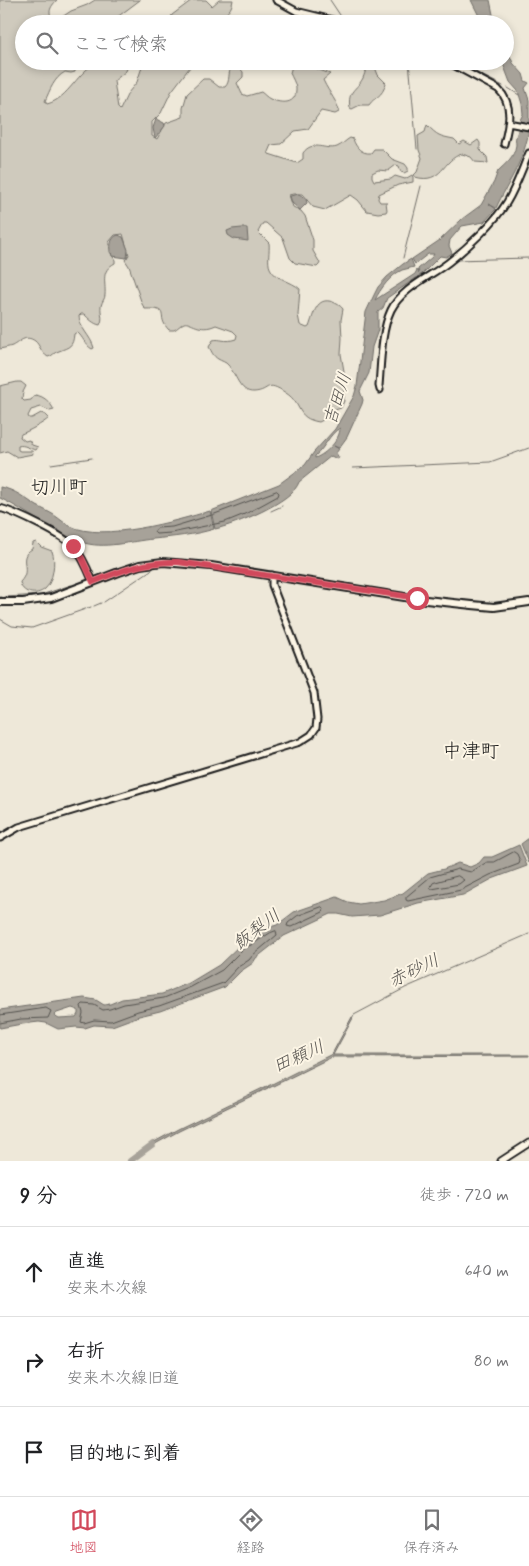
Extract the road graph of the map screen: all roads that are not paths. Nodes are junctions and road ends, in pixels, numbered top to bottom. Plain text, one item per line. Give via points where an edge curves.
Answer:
1 (276, 0) edge
2 (312, 15) edge
3 (464, 70) edge
4 (510, 123) junction
5 (529, 127) edge
6 (504, 144) dead end
7 (529, 152) edge
8 (380, 390) dead end
9 (0, 508) edge
10 (272, 576) junction
11 (93, 582) junction
12 (0, 602) edge
13 (529, 602) edge
14 (0, 838) edge
15 (529, 1144) edge
16 (501, 1161) edge

1 - 2 street via 296,11
3 - 4 street via 502,93 509,103
4 - 5 street
4 - 6 street
7 - 8 street via 509,199 494,219 455,257 406,292 394,306 385,329
9 - 11 street via 70,543 82,558
10 - 11 main road via 163,562 140,565
10 - 13 main road via 472,605
10 - 14 street via 272,585 314,692 318,719 311,735 300,742 19,827
11 - 12 main road via 51,598
15 - 16 main road

